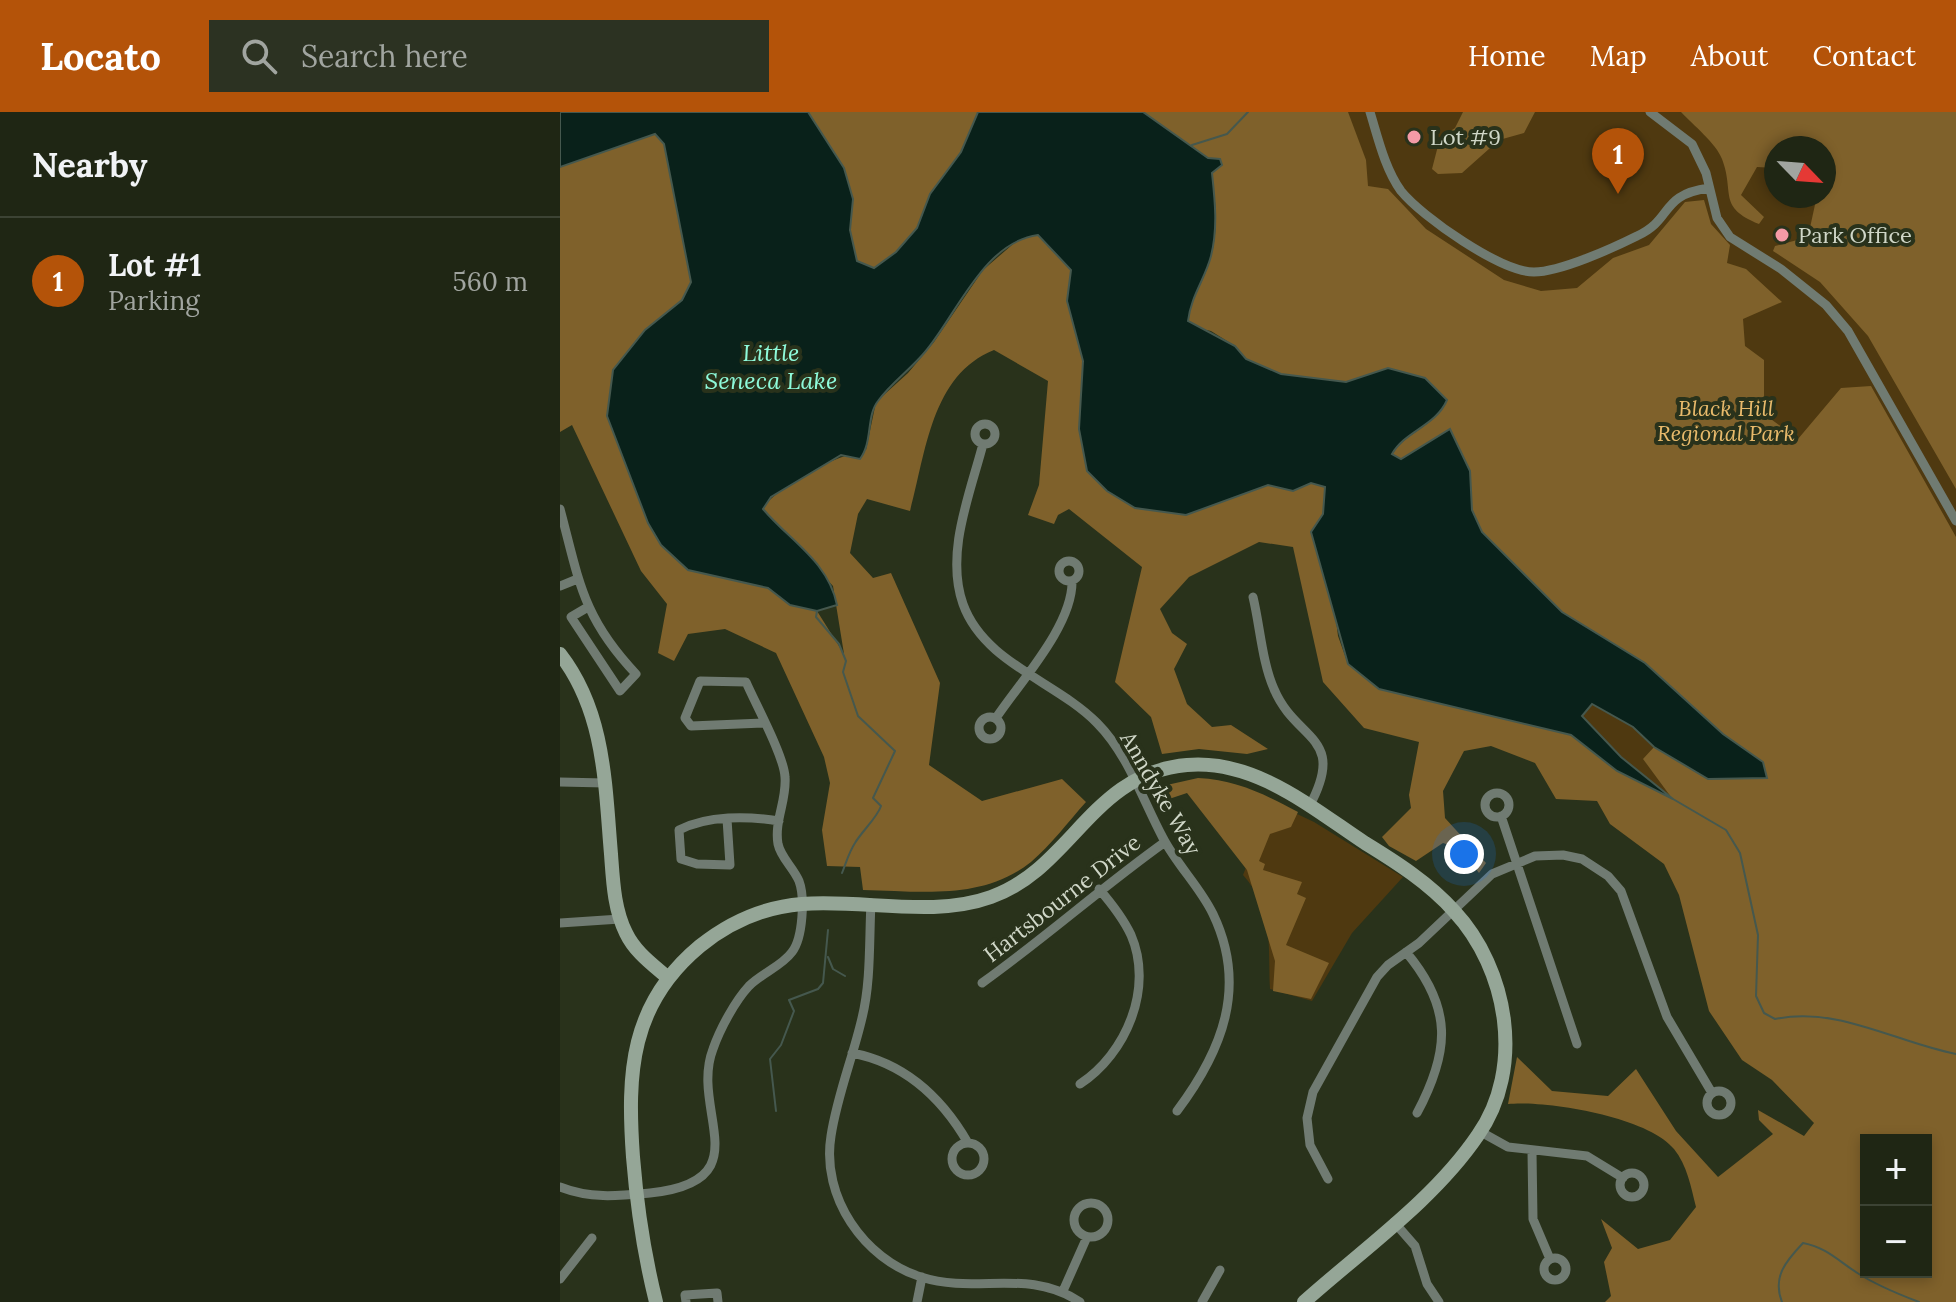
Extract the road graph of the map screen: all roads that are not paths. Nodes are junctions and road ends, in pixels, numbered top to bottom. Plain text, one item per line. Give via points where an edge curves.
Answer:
1 (1370, 112) edge
2 (1650, 112) edge
3 (1709, 188) junction
4 (983, 444) dead end
5 (560, 509) edge
6 (1956, 521) edge
7 (575, 580) junction
8 (1072, 581) dead end
9 (560, 586) edge
10 (1253, 597) dead end
11 (588, 607) junction
12 (560, 654) edge
13 (1027, 672) junction
14 (996, 718) dead end
15 (763, 723) junction
16 (1133, 780) junction
17 (560, 782) edge
18 (605, 783) junction
19 (1309, 807) junction
20 (1501, 816) dead end
21 (727, 819) junction
22 (779, 821) junction
23 (1165, 842) junction
24 (1515, 863) junction
25 (1099, 889) junction
26 (871, 903) junction
27 (800, 904) junction
28 (1454, 910) junction
29 (620, 919) junction
30 (560, 923) edge
31 (1406, 952) junction
32 (668, 978) junction
33 (982, 983) dead end
34 (1577, 1044) dead end
35 (852, 1053) junction
36 (1080, 1084) dead end
37 (1712, 1093) dead end
38 (1177, 1111) dead end
39 (1417, 1113) dead end
40 (1481, 1132) junction
41 (968, 1143) dead end
42 (1532, 1152) junction
43 (1623, 1178) dead end
44 (1328, 1179) dead end
45 (560, 1187) edge
46 (636, 1194) junction
47 (1394, 1222) junction
48 (1087, 1237) dead end
49 (592, 1238) dead end
50 (1550, 1259) dead end
51 (1220, 1270) dead end
52 (922, 1277) junction
53 (560, 1279) edge
54 (1063, 1291) junction
55 (656, 1302) edge
56 (686, 1302) edge
57 (718, 1302) edge
58 (917, 1302) edge
59 (1080, 1302) edge
60 (1202, 1302) edge
61 (1304, 1302) edge
62 (1439, 1302) edge

1 - 3 street via 1388,164 1410,200 1480,253 1516,270 1551,270 1639,236 1683,192
2 - 3 street via 1692,144
3 - 6 street via 1717,218 1730,237 1826,305 1848,331
4 - 13 street, Anndyke Way via 957,546 956,578 977,630
5 - 7 street
7 - 9 street
7 - 11 street
8 - 13 street via 1066,613
10 - 19 street via 1274,689 1323,756 1325,774
11 - 11 street via 571,617 620,691 636,674
12 - 18 street via 595,722
13 - 14 street
13 - 16 street, Anndyke Way via 1096,721
15 - 15 street via 746,682 700,681 685,718 691,726
15 - 22 street via 786,775
16 - 19 street via 1187,765 1217,766 1264,780
16 - 23 street, Anndyke Way
16 - 26 street via 1098,806 1023,882 992,897 941,905
17 - 18 street
18 - 29 street
19 - 28 street via 1395,862
20 - 24 street
21 - 21 street via 679,830 681,859 730,865
21 - 22 street
22 - 27 street via 779,849 799,881
23 - 25 street, Hartsbourne Drive
23 - 38 street, Anndyke Way via 1214,916 1229,984 1216,1051
24 - 28 street via 1492,874
24 - 34 street
24 - 37 street via 1535,856 1582,859 1621,891 1667,1017
25 - 33 street, Hartsbourne Drive
25 - 36 street via 1132,938 1139,993 1120,1041 1095,1074
26 - 27 street
26 - 35 street via 863,1015
27 - 32 street via 732,924 690,954
27 - 46 street via 792,953 749,986 713,1048 708,1074 716,1137 710,1167 689,1185
28 - 31 street
28 - 40 street via 1490,966 1504,1017 1502,1074
29 - 30 street
29 - 32 street via 638,951
31 - 39 street via 1432,990 1442,1030 1437,1073
31 - 44 street via 1377,977 1313,1092 1307,1118 1310,1145
32 - 46 street via 645,1018 630,1071
35 - 41 street via 907,1074
35 - 52 street via 830,1137 836,1192 868,1245 892,1264
40 - 42 street via 1508,1147
40 - 47 street via 1453,1167
42 - 43 street via 1587,1156
42 - 50 street via 1533,1219
45 - 46 street via 597,1196
46 - 55 street
47 - 61 street
47 - 62 street via 1415,1246
48 - 54 street
49 - 53 street
51 - 60 street
52 - 54 street via 1027,1281
52 - 58 street
54 - 59 street
56 - 57 street via 685,1295 717,1293

